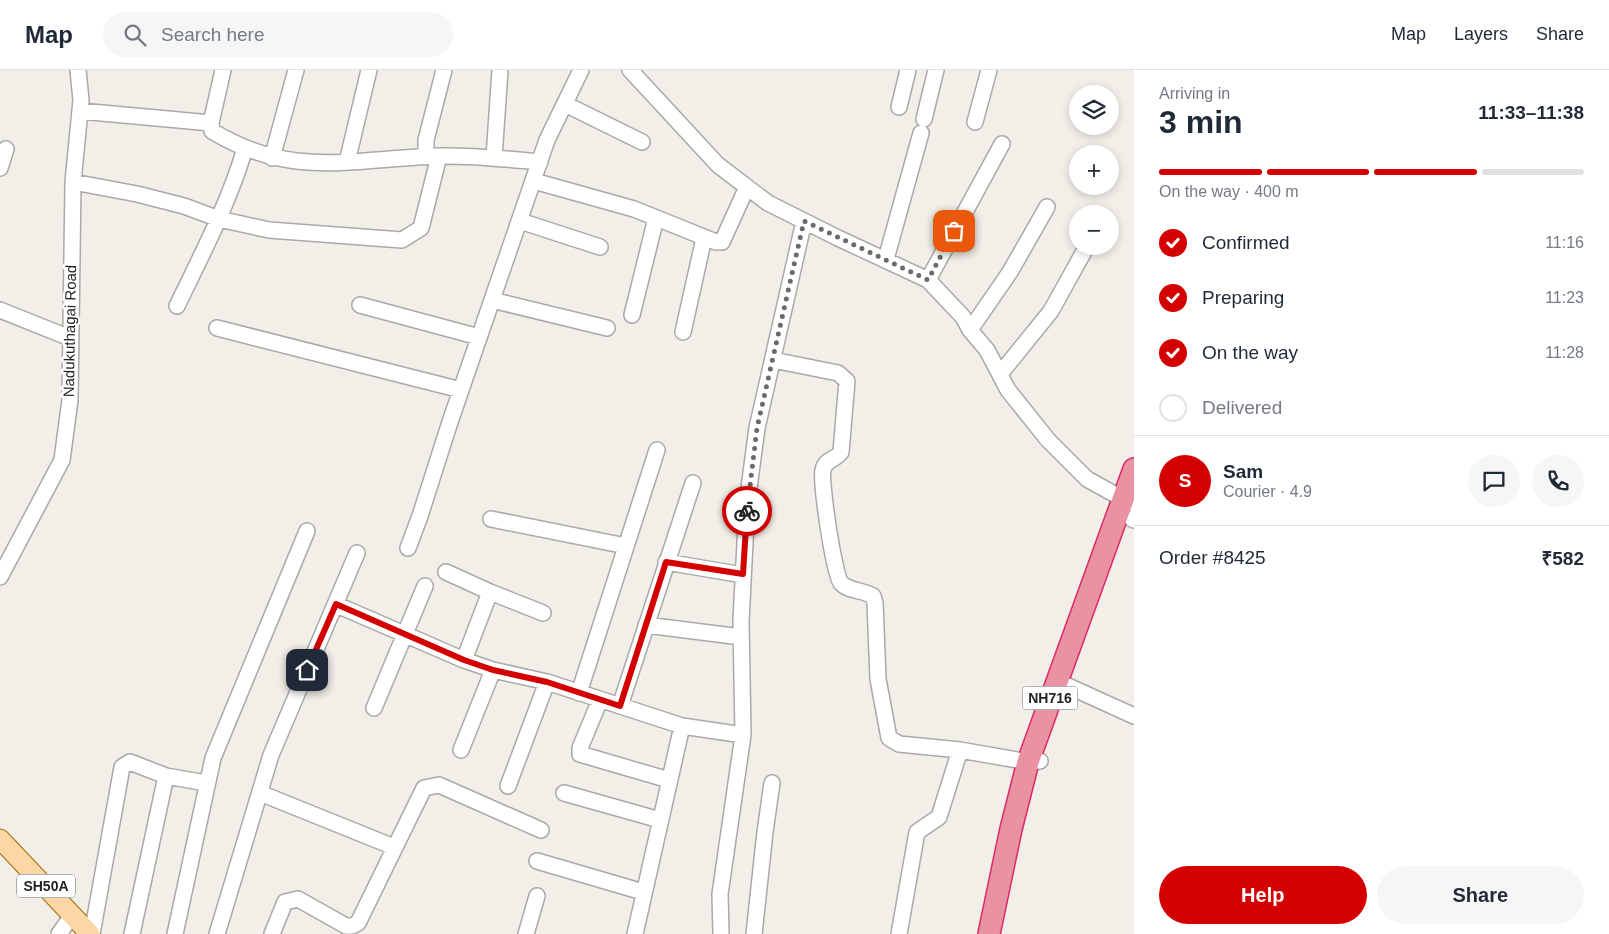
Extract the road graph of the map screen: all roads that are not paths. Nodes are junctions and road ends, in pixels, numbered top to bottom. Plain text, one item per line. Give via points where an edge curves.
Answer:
1 (78, 70) edge
2 (223, 70) edge
3 (296, 70) edge
4 (369, 70) edge
5 (444, 70) edge
6 (500, 70) edge
7 (581, 70) edge
8 (630, 70) edge
9 (908, 70) edge
10 (936, 70) edge
11 (989, 70) edge
12 (565, 104) junction
13 (898, 107) dead end
14 (80, 111) junction
15 (975, 122) dead end
16 (211, 123) junction
17 (642, 142) dead end
18 (1002, 144) dead end
19 (245, 148) junction
20 (6, 149) dead end
21 (432, 156) junction
22 (272, 158) junction
23 (494, 158) junction
24 (347, 162) junction
25 (540, 162) junction
26 (0, 168) edge
27 (534, 181) junction
28 (73, 182) junction
29 (747, 187) junction
30 (1047, 207) dead end
31 (656, 218) junction
32 (219, 219) junction
33 (520, 221) junction
34 (804, 221) junction
35 (704, 238) junction
36 (600, 247) dead end
37 (1082, 255) edge
38 (886, 259) junction
39 (928, 280) junction
40 (492, 300) junction
41 (360, 305) dead end
42 (177, 306) dead end
43 (0, 310) edge
44 (632, 315) dead end
45 (217, 328) dead end
46 (607, 328) dead end
47 (970, 330) junction
48 (683, 332) dead end
49 (479, 337) junction
50 (70, 338) junction
51 (773, 360) junction
52 (1000, 374) junction
53 (461, 390) junction
54 (657, 450) dead end
55 (1134, 469) edge
56 (693, 483) dead end
57 (1131, 511) edge
58 (491, 518) dead end
59 (307, 531) dead end
60 (626, 546) junction
61 (408, 548) dead end
62 (357, 552) dead end
63 (666, 562) junction
64 (446, 572) dead end
65 (743, 574) junction
66 (0, 577) edge
67 (425, 586) dead end
68 (490, 592) junction
69 (336, 604) junction
70 (543, 613) dead end
71 (646, 624) junction
72 (405, 636) junction
73 (741, 637) junction
74 (464, 660) junction
75 (493, 670) junction
76 (547, 682) junction
77 (1068, 686) junction
78 (579, 692) junction
79 (600, 700) junction
80 (620, 706) junction
81 (374, 708) dead end
82 (1134, 716) edge
83 (682, 726) junction
84 (743, 735) junction
85 (461, 750) dead end
86 (960, 750) junction
87 (1034, 761) junction
88 (166, 776) junction
89 (669, 780) junction
90 (206, 783) junction
91 (772, 783) dead end
92 (508, 786) dead end
93 (260, 792) junction
94 (564, 793) dead end
95 (660, 820) junction
96 (541, 830) dead end
97 (0, 839) edge
98 (394, 847) junction
99 (537, 861) dead end
100 (643, 892) junction
101 (538, 896) dead end
102 (73, 914) junction
103 (58, 934) edge
104 (91, 934) edge
105 (132, 934) edge
106 (175, 934) edge
107 (217, 934) edge
108 (272, 934) edge
109 (526, 934) edge
110 (635, 934) edge
111 (721, 934) edge
112 (754, 934) edge
113 (899, 934) edge
114 (989, 934) edge
115 (1003, 934) edge

1 - 14 street, Nadukuthagai Road
2 - 16 street
3 - 22 street
4 - 24 street
5 - 21 street via 426,140
6 - 23 street
7 - 12 street
8 - 29 street via 718,165
9 - 13 street
10 - 38 street
11 - 15 street
12 - 17 street
12 - 25 street
14 - 16 street
14 - 28 street, Nadukuthagai Road
16 - 19 street via 212,131
18 - 39 street
19 - 22 street
19 - 32 street
20 - 26 street
21 - 23 street
21 - 24 street
21 - 32 street via 421,228 402,240 269,230
22 - 24 street via 317,164
23 - 25 street
25 - 27 street
27 - 31 street
27 - 33 street
28 - 32 street via 165,201
28 - 50 street, Nadukuthagai Road
29 - 34 street via 768,203
29 - 35 street via 722,242
30 - 47 street via 1010,272
31 - 35 street
31 - 44 street
32 - 42 street
33 - 36 street
33 - 40 street
34 - 38 street
34 - 51 street
35 - 48 street
37 - 52 street via 1051,310
38 - 39 street
39 - 47 street via 963,317
40 - 46 street
40 - 49 street
41 - 49 street
43 - 50 street
45 - 53 street
47 - 52 street via 987,350
49 - 53 street
50 - 66 street, Nadukuthagai Road via 70,400 62,460
51 - 65 street via 757,428 747,503
51 - 86 street via 838,373 847,382 841,452 828,460 822,472 839,580 842,585 865,591 873,596 876,603 878,679 889,738 899,744
52 - 57 street via 1008,390 1048,440 1087,479
53 - 61 street
54 - 60 street
55 - 57 highway, NH716
56 - 63 street
57 - 77 highway, NH716
57 - 87 highway, NH716
58 - 60 street
59 - 90 street via 213,758
60 - 78 street
62 - 69 street
63 - 65 street
63 - 71 street
64 - 68 street
65 - 73 street
67 - 72 street
68 - 70 street
68 - 74 street
69 - 72 street
69 - 93 street via 271,755
71 - 73 street
71 - 80 street
72 - 74 street
72 - 81 street
73 - 84 street
74 - 75 street
75 - 76 street
75 - 85 street
76 - 78 street
76 - 92 street
77 - 82 street
77 - 87 highway, NH716
78 - 79 street
79 - 80 street
79 - 89 street via 580,754
80 - 83 street
83 - 84 street
83 - 89 street
84 - 111 street via 720,894
86 - 87 street
86 - 113 street via 939,817 917,832
87 - 114 highway, NH716 via 1011,829
87 - 115 highway, NH716
88 - 90 street
88 - 104 street via 130,762 122,767
88 - 105 street
89 - 95 street
90 - 106 street
91 - 112 street
93 - 98 street
93 - 107 street
94 - 95 street
95 - 100 street
96 - 98 street via 439,785 431,785 424,788
97 - 102 main road, SH50A
98 - 108 street via 358,923 346,926 298,899 292,899 285,902
99 - 100 street
100 - 110 street
101 - 109 street
102 - 103 street
102 - 104 main road, SH50A

